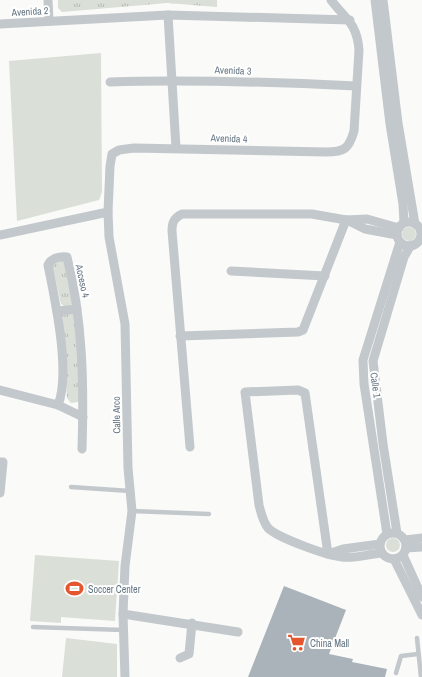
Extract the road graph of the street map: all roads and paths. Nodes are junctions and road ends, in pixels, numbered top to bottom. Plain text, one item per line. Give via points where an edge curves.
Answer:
1 (48, 0) edge
2 (332, 0) edge
3 (376, 0) edge
4 (383, 0) edge
5 (168, 15) junction
6 (350, 20) junction
7 (49, 21) junction
8 (0, 24) edge
9 (382, 25) junction
10 (172, 80) junction
11 (110, 82) dead end
12 (356, 86) junction
13 (394, 124) junction
14 (176, 148) junction
15 (112, 154) joint
16 (108, 212) junction
17 (346, 220) junction
18 (400, 232) junction
19 (420, 232) edge
20 (0, 235) edge
21 (411, 245) junction
22 (231, 271) dead end
23 (325, 276) junction
24 (77, 309) junction
25 (57, 311) junction
26 (370, 335) junction
27 (180, 336) junction
28 (379, 338) junction
29 (0, 390) edge
30 (58, 405) junction
31 (83, 417) junction
32 (379, 445) junction
33 (190, 447) dead end
34 (82, 449) dead end
35 (0, 462) edge
36 (71, 487) dead end
37 (130, 491) junction
38 (0, 493) edge
39 (132, 511) junction
40 (209, 514) dead end
41 (397, 533) junction
42 (387, 534) junction
43 (422, 538) edge
44 (422, 546) edge
45 (381, 548) junction
46 (405, 548) junction
47 (328, 554) junction
48 (394, 559) junction
49 (422, 597) edge
50 (123, 614) junction
51 (422, 615) edge
52 (192, 623) junction
53 (33, 627) dead end
54 (123, 630) junction
55 (238, 632) dead end
56 (417, 638) dead end
57 (418, 654) junction
58 (180, 658) dead end
59 (396, 674) dead end
60 (125, 677) edge
61 (421, 677) edge

1 - 7 street
2 - 6 street
3 - 9 street
4 - 9 street
5 - 6 street, Avenida 2
5 - 7 street, Avenida 2
5 - 10 street
6 - 12 street via 358,38
7 - 8 street, Avenida 2
9 - 13 street
10 - 11 street, Avenida 3
10 - 12 street, Avenida 3
10 - 14 street
12 - 14 street, Avenida 4 via 354,131 350,144 338,152
13 - 18 street, Calle 1 via 404,204
13 - 19 street
14 - 15 street, Avenida 4 via 134,148 119,150
15 - 16 street, Calle Arco
16 - 20 street
16 - 37 street, Calle Arco via 109,237 125,324
17 - 18 street via 365,229
17 - 23 street
17 - 27 street via 312,214 182,214 175,217 172,231
18 - 19 street
18 - 21 street
18 - 26 street, Calle 1
19 - 21 street
21 - 28 street, Calle 1 via 404,257
22 - 23 street
23 - 27 street via 303,330
24 - 25 street
24 - 25 street, Acceso 4 via 67,257 63,256 54,258 48,264
24 - 31 street, Acceso 4
25 - 30 street, Acceso 4 via 63,386
26 - 28 street
26 - 32 street, Calle 1 via 362,367
27 - 33 street
28 - 32 street, Calle 1 via 373,367
29 - 30 street
30 - 31 street
31 - 34 street, Acceso 4
32 - 41 street, Calle 1
32 - 42 street, Calle 1
35 - 38 street via 3,462
36 - 37 lane
37 - 39 street, Calle Arco
39 - 40 lane
39 - 50 street, Calle Arco via 125,566
41 - 42 street
41 - 46 street
42 - 45 street
43 - 46 street
44 - 46 street
45 - 47 street via 343,549
45 - 48 street via 387,558
46 - 48 street
46 - 49 street
47 - 47 street via 305,393 298,390 245,392 263,519 268,528 281,536
48 - 51 street
50 - 52 street
50 - 54 street, Calle Arco
52 - 55 street
52 - 58 street via 188,654
53 - 54 lane
54 - 60 street, Calle Arco
56 - 57 lane
57 - 59 lane via 401,656
57 - 61 lane

